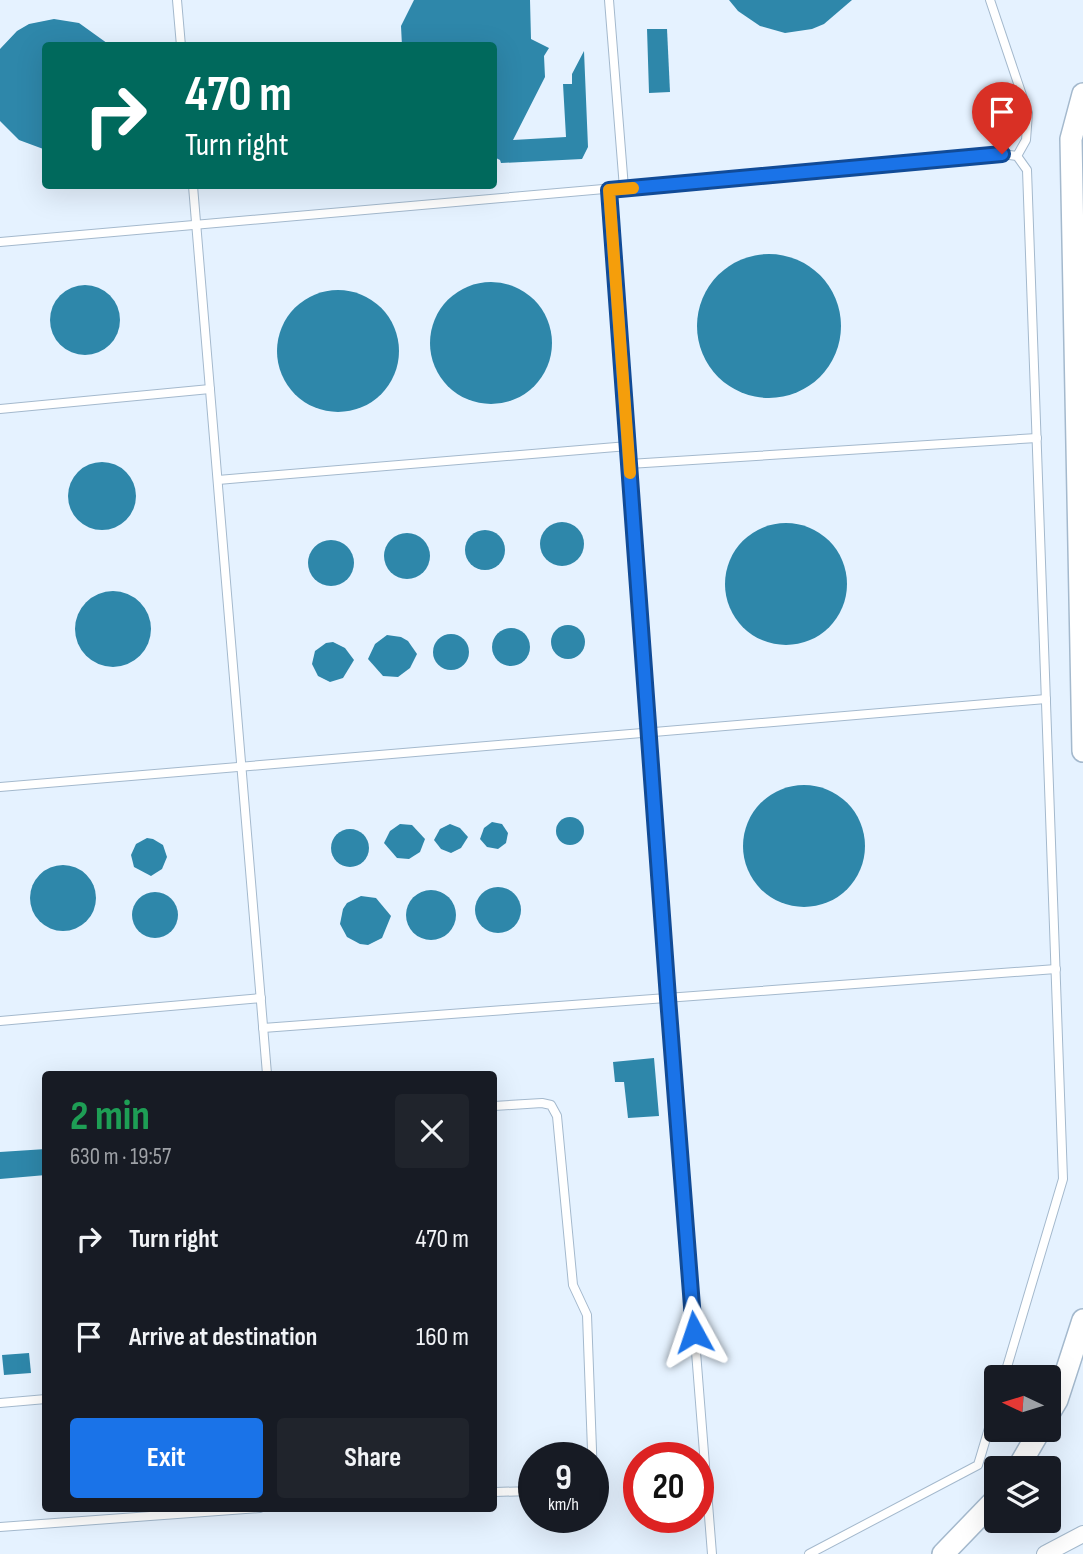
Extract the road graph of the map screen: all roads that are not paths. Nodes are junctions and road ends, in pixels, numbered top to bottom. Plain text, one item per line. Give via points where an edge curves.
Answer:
1 (177, 0) edge
2 (610, 0) edge
3 (990, 0) edge
4 (181, 42) edge
5 (1083, 94) edge
6 (1017, 156) junction
7 (624, 188) junction
8 (193, 189) edge
9 (609, 190) junction
10 (196, 225) junction
11 (0, 242) edge
12 (210, 389) junction
13 (0, 409) edge
14 (1037, 438) junction
15 (628, 446) junction
16 (629, 464) junction
17 (218, 480) junction
18 (1046, 699) junction
19 (649, 732) junction
20 (1083, 751) edge
21 (242, 766) junction
22 (0, 787) edge
23 (1056, 969) junction
24 (261, 998) junction
25 (668, 998) junction
26 (0, 1021) edge
27 (263, 1028) junction
28 (267, 1071) edge
29 (497, 1107) edge
30 (1083, 1320) edge
31 (1008, 1365) edge
32 (1061, 1389) edge
33 (42, 1399) edge
34 (0, 1404) edge
35 (592, 1442) edge
36 (985, 1442) edge
37 (518, 1491) edge
38 (497, 1492) edge
39 (984, 1511) edge
40 (205, 1512) edge
41 (0, 1527) edge
42 (1083, 1534) edge
43 (712, 1554) edge
44 (809, 1554) edge
45 (943, 1554) edge
46 (1045, 1554) edge

1 - 4 lane
2 - 7 lane
3 - 6 lane via 1028,113 1026,140
5 - 20 street via 1071,139
6 - 7 lane
6 - 14 lane via 1027,170
7 - 9 lane
8 - 10 lane
9 - 10 lane
9 - 15 lane
10 - 11 lane
10 - 12 lane
12 - 13 lane
12 - 17 lane
14 - 16 lane
14 - 18 lane
15 - 16 lane
15 - 17 lane
16 - 19 lane
17 - 21 lane
18 - 19 lane
18 - 23 lane
19 - 21 lane
19 - 25 lane
21 - 22 lane
21 - 24 lane
23 - 25 lane
23 - 31 lane via 1063,1179
24 - 26 lane
24 - 27 lane
25 - 27 lane
25 - 43 lane
27 - 28 lane
29 - 35 lane via 542,1102 551,1105 557,1116 573,1285 587,1315
30 - 32 street
33 - 34 lane
36 - 44 lane via 978,1465
37 - 38 lane
39 - 45 street
40 - 41 lane
42 - 46 street

